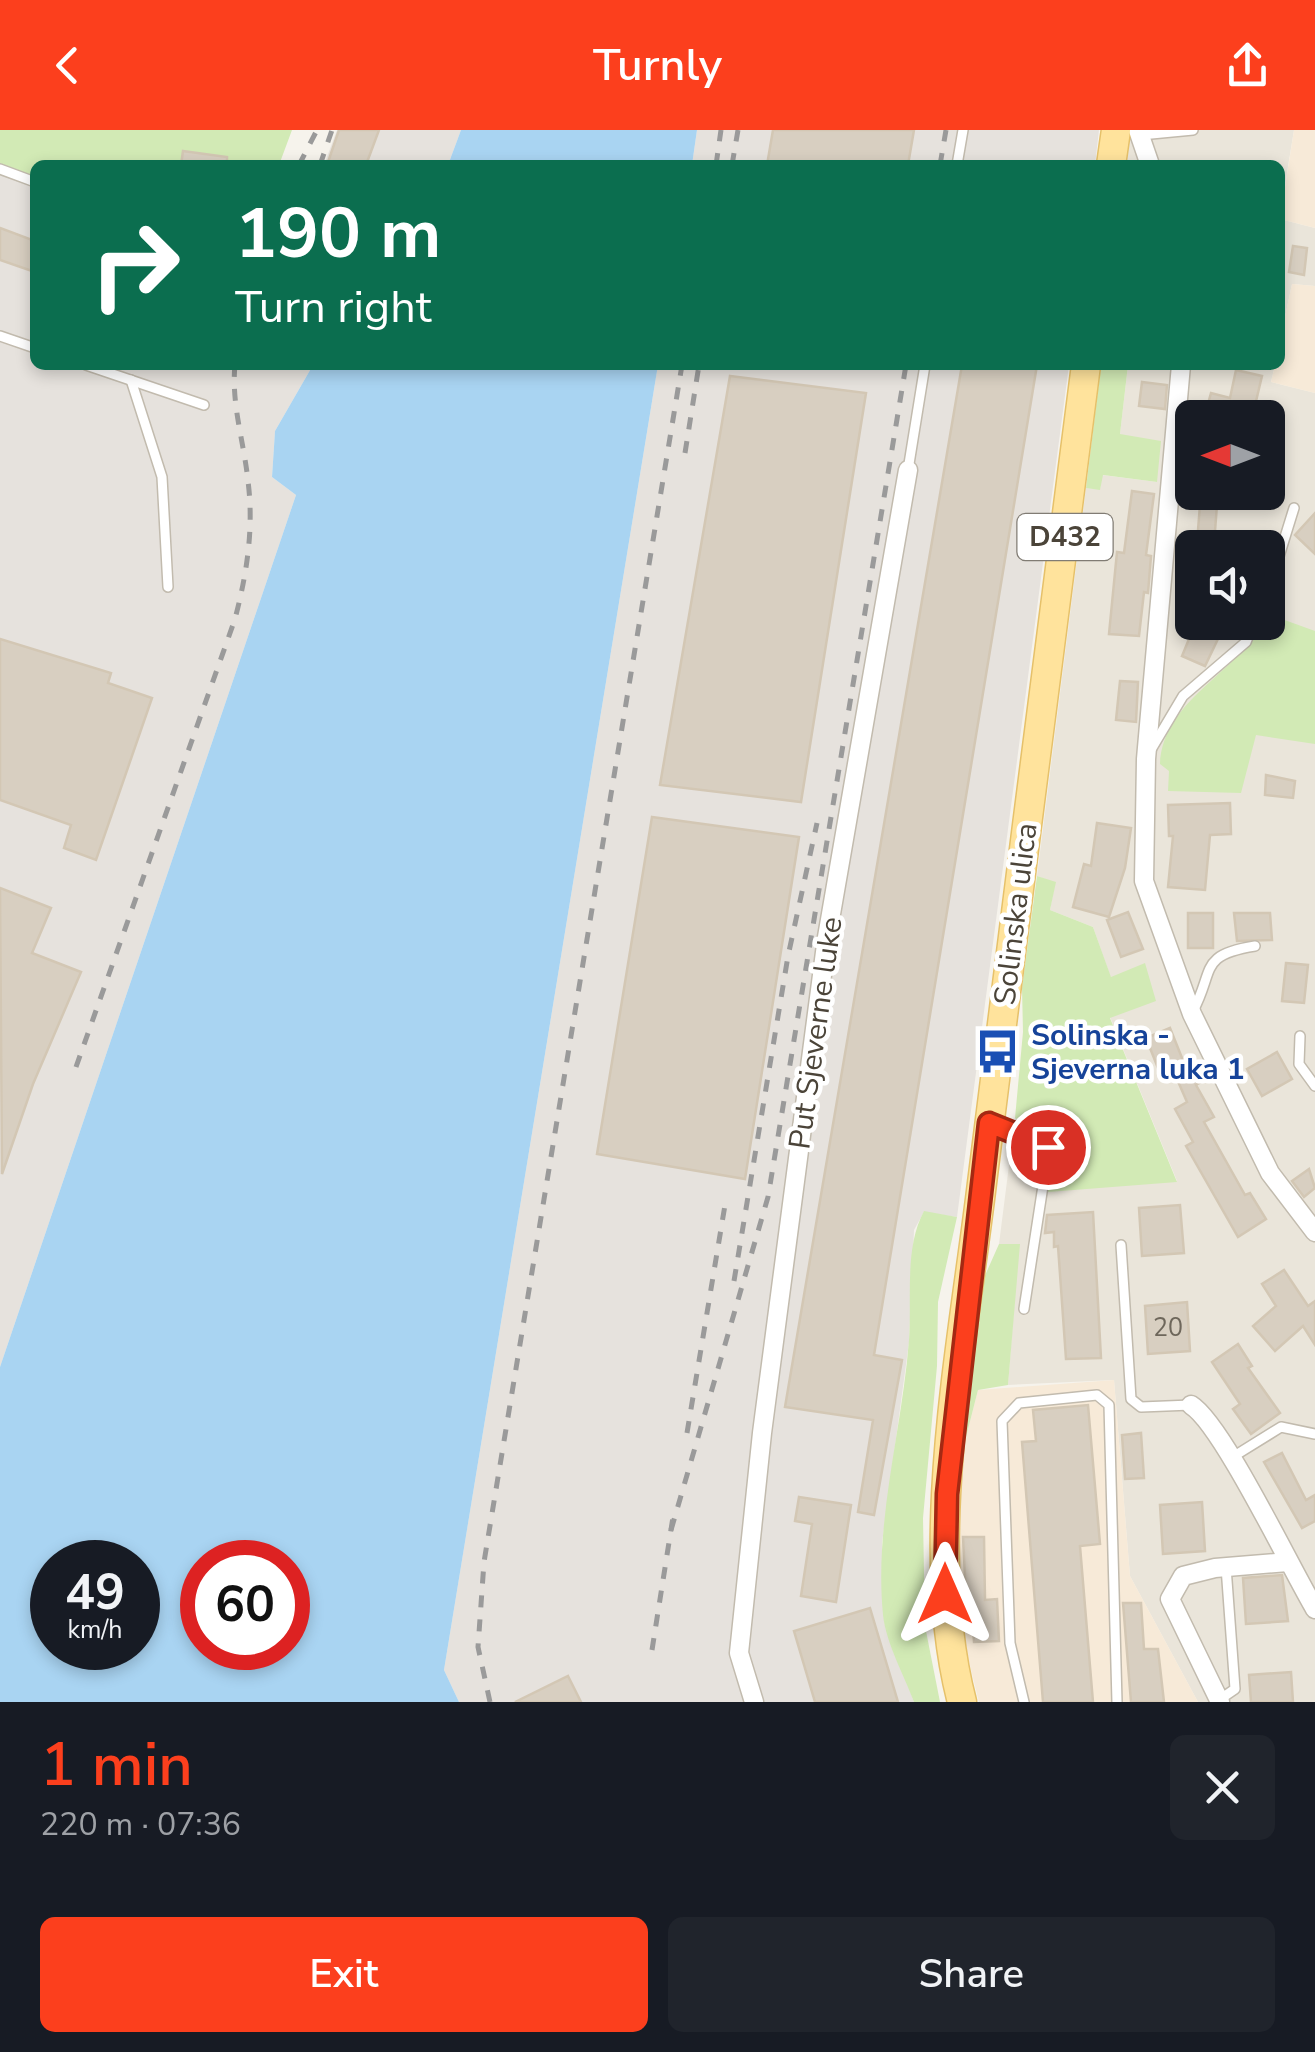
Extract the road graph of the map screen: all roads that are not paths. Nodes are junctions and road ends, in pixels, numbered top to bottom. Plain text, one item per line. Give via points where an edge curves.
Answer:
1 (963, 130) edge
2 (1193, 130) edge
3 (1132, 132) edge
4 (958, 160) edge
5 (1115, 160) edge
6 (1147, 160) edge
7 (0, 169) edge
8 (30, 180) edge
9 (0, 336) edge
10 (30, 346) edge
11 (101, 370) edge
12 (924, 370) edge
13 (1085, 370) edge
14 (1181, 370) edge
15 (131, 380) junction
16 (204, 405) dead end
17 (908, 470) joint
18 (1294, 508) dead end
19 (1285, 537) edge
20 (168, 587) dead end
21 (1247, 640) edge
22 (1146, 759) junction
23 (1256, 946) dead end
24 (1192, 1014) junction
25 (1300, 1036) dead end
26 (1315, 1086) edge
27 (989, 1123) junction
28 (1315, 1232) edge
29 (1121, 1245) dead end
30 (1024, 1308) dead end
31 (1191, 1405) joint
32 (1315, 1434) edge
33 (1230, 1458) junction
34 (1288, 1562) junction
35 (1226, 1567) junction
36 (1315, 1609) edge
37 (1220, 1701) edge
38 (754, 1702) edge
39 (962, 1702) edge
40 (1024, 1702) edge
41 (1117, 1702) edge

1 - 4 lane
2 - 3 lane
3 - 5 main road
3 - 6 street
7 - 8 lane
9 - 10 lane
11 - 15 lane
12 - 17 lane, Put Sjeverne luke
13 - 27 main road, Solinska ulica / D432
14 - 22 street
15 - 16 lane
15 - 20 lane via 162,477
17 - 38 street, Put Sjeverne luke via 827,937 762,1433 739,1653
18 - 19 lane
21 - 22 lane via 1183,696
22 - 24 street via 1144,881
23 - 24 lane via 1218,955
24 - 28 street via 1270,1173
25 - 26 lane via 1299,1064
27 - 30 lane via 1048,1147
27 - 39 main road, Solinska ulica / D432 via 947,1494 946,1618
29 - 31 lane via 1131,1398 1140,1407
31 - 33 street
32 - 33 lane via 1281,1427
33 - 34 street
34 - 35 street
34 - 36 street
35 - 37 lane via 1235,1689
35 - 37 street via 1183,1576 1170,1600
40 - 41 lane via 1010,1643 1002,1421 1019,1403 1096,1396 1109,1404 1110,1418

